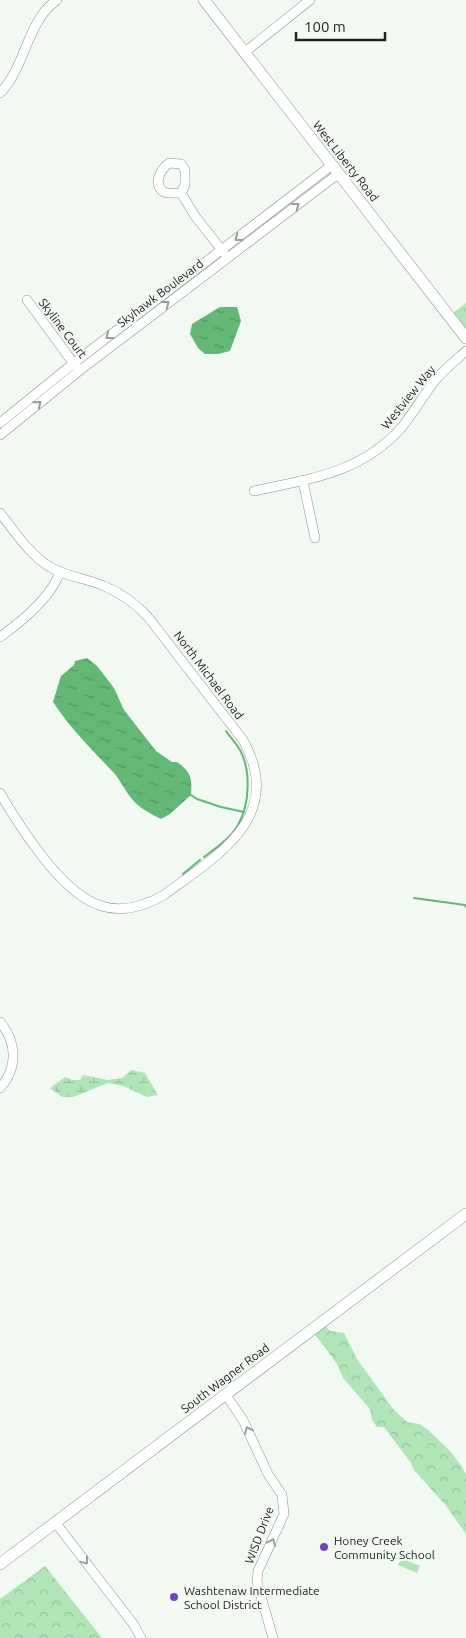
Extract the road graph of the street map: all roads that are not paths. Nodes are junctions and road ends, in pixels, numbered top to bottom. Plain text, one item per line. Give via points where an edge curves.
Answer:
1 (57, 0) edge
2 (204, 0) edge
3 (310, 0) edge
4 (244, 52) junction
5 (0, 93) edge
6 (335, 170) junction
7 (180, 193) dead end
8 (224, 254) junction
9 (27, 300) dead end
10 (466, 338) edge
11 (466, 351) edge
12 (77, 367) junction
13 (0, 423) edge
14 (0, 435) edge
15 (303, 481) junction
16 (254, 491) dead end
17 (0, 513) edge
18 (315, 538) dead end
19 (60, 572) junction
20 (0, 637) edge
21 (0, 793) edge
22 (0, 1022) edge
23 (0, 1088) edge
24 (466, 1214) edge
25 (226, 1395) junction
26 (55, 1522) junction
27 (0, 1564) edge
28 (141, 1638) edge
29 (273, 1638) edge

1 - 5 street via 41,17
2 - 4 main road, West Liberty Road
3 - 4 street
4 - 6 main road, West Liberty Road
6 - 8 street, Skyhawk Boulevard
6 - 10 main road, West Liberty Road
7 - 8 street
8 - 12 street, Skyhawk Boulevard
9 - 12 street, Skyline Court
11 - 15 street, Westview Way via 434,382 391,438 360,461
12 - 13 street, Skyhawk Boulevard
14 -> 12 street, Skyhawk Boulevard
15 - 16 street, Westview Way
15 - 18 street
17 - 19 street, North Michael Road via 38,559
19 - 20 street via 50,590
19 - 21 street, North Michael Road via 104,585 140,609 243,740 256,776 255,800 247,822 226,847 164,895 148,903 113,909 95,904 66,884 23,831
22 - 23 street via 9,1032 13,1056 10,1071
24 - 25 main road, South Wagner Road
25 - 26 main road, South Wagner Road
29 -> 25 street, WISD Drive via 258,1571 284,1514 282,1495 268,1474 244,1420
26 - 27 main road, South Wagner Road
26 -> 28 street

